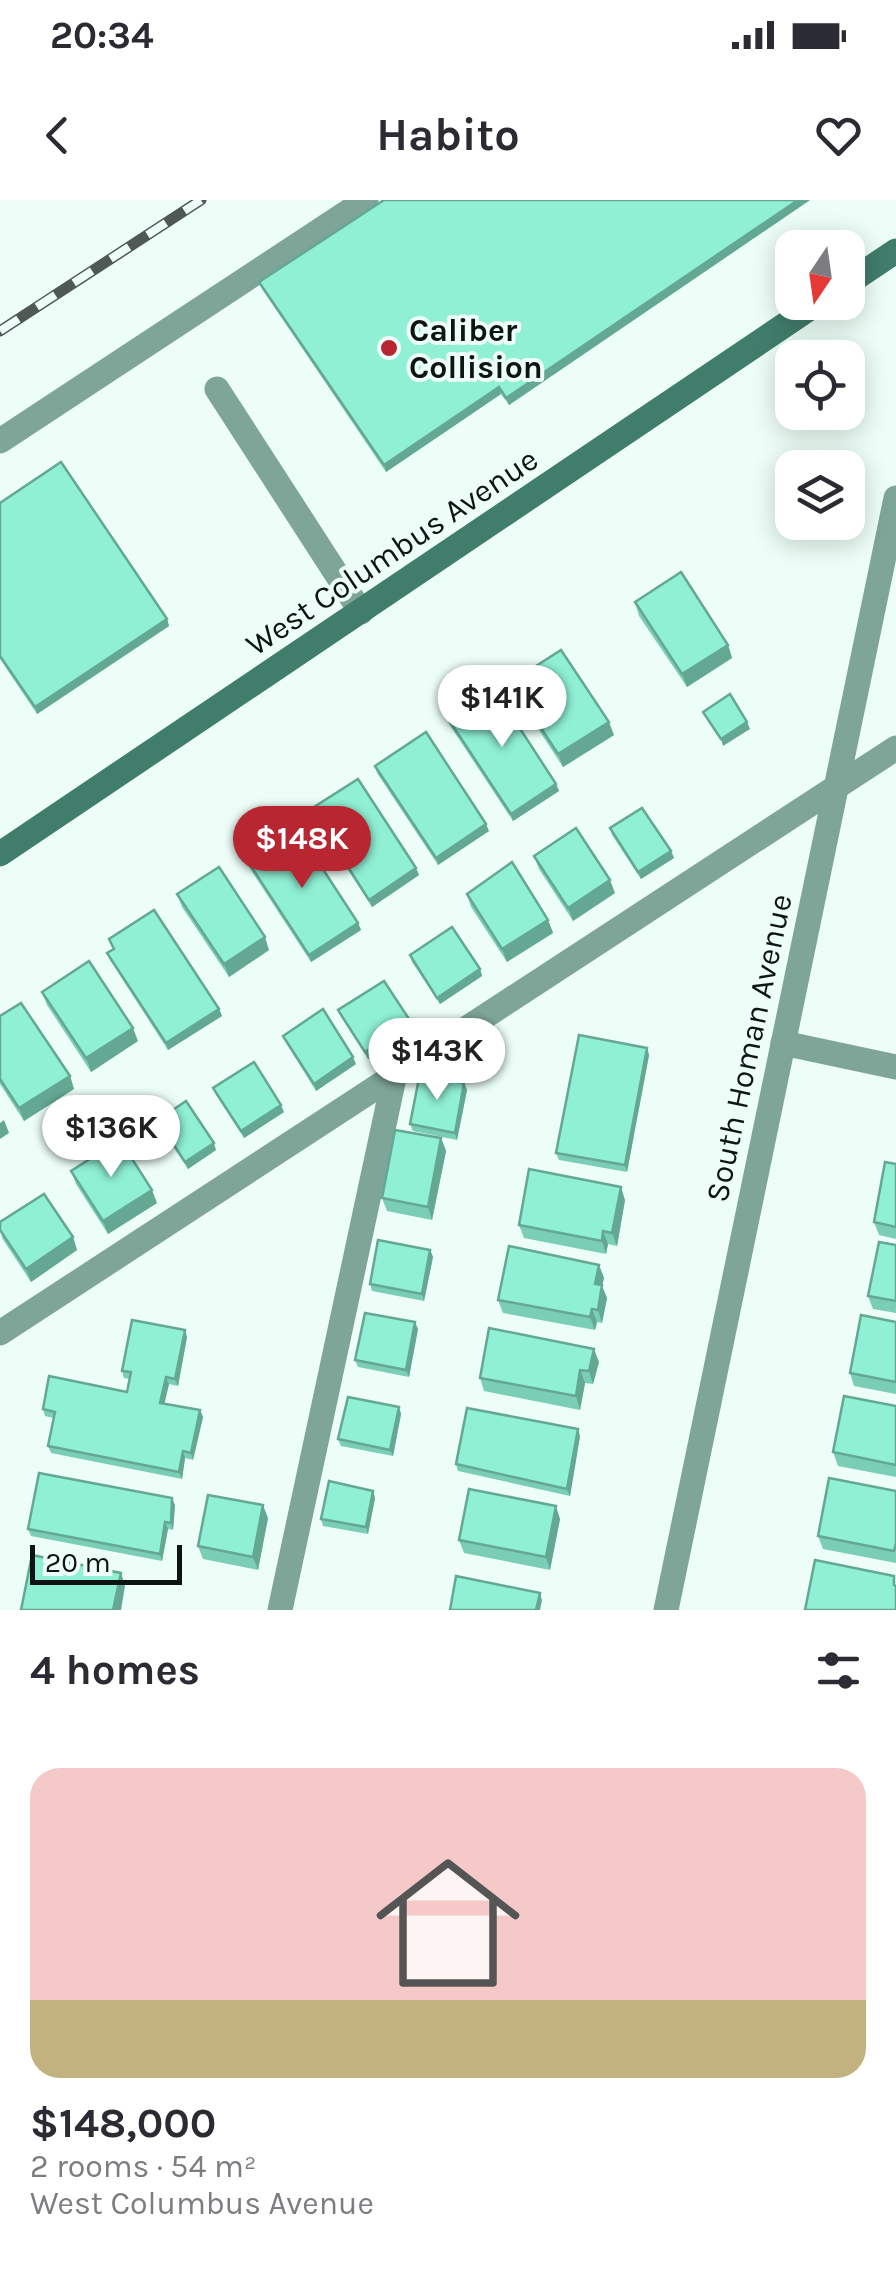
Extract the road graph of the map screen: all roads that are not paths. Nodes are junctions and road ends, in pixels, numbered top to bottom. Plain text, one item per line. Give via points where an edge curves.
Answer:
1 (366, 200) edge
2 (896, 251) edge
3 (865, 272) edge
4 (792, 320) edge
5 (217, 388) dead end
6 (0, 441) edge
7 (896, 498) edge
8 (360, 612) junction
9 (896, 748) edge
10 (836, 788) junction
11 (0, 854) edge
12 (783, 1043) junction
13 (896, 1066) edge
14 (394, 1078) junction
15 (0, 1333) edge
16 (280, 1610) edge
17 (666, 1610) edge

1 - 6 street
2 - 3 main road
4 - 8 main road, West Columbus Avenue
5 - 8 street
7 - 10 street, South Homan Avenue
8 - 11 main road, West Columbus Avenue
9 - 10 street
10 - 12 street, South Homan Avenue
10 - 14 street
12 - 13 street
12 - 17 street, South Homan Avenue
14 - 15 street
14 - 16 street

